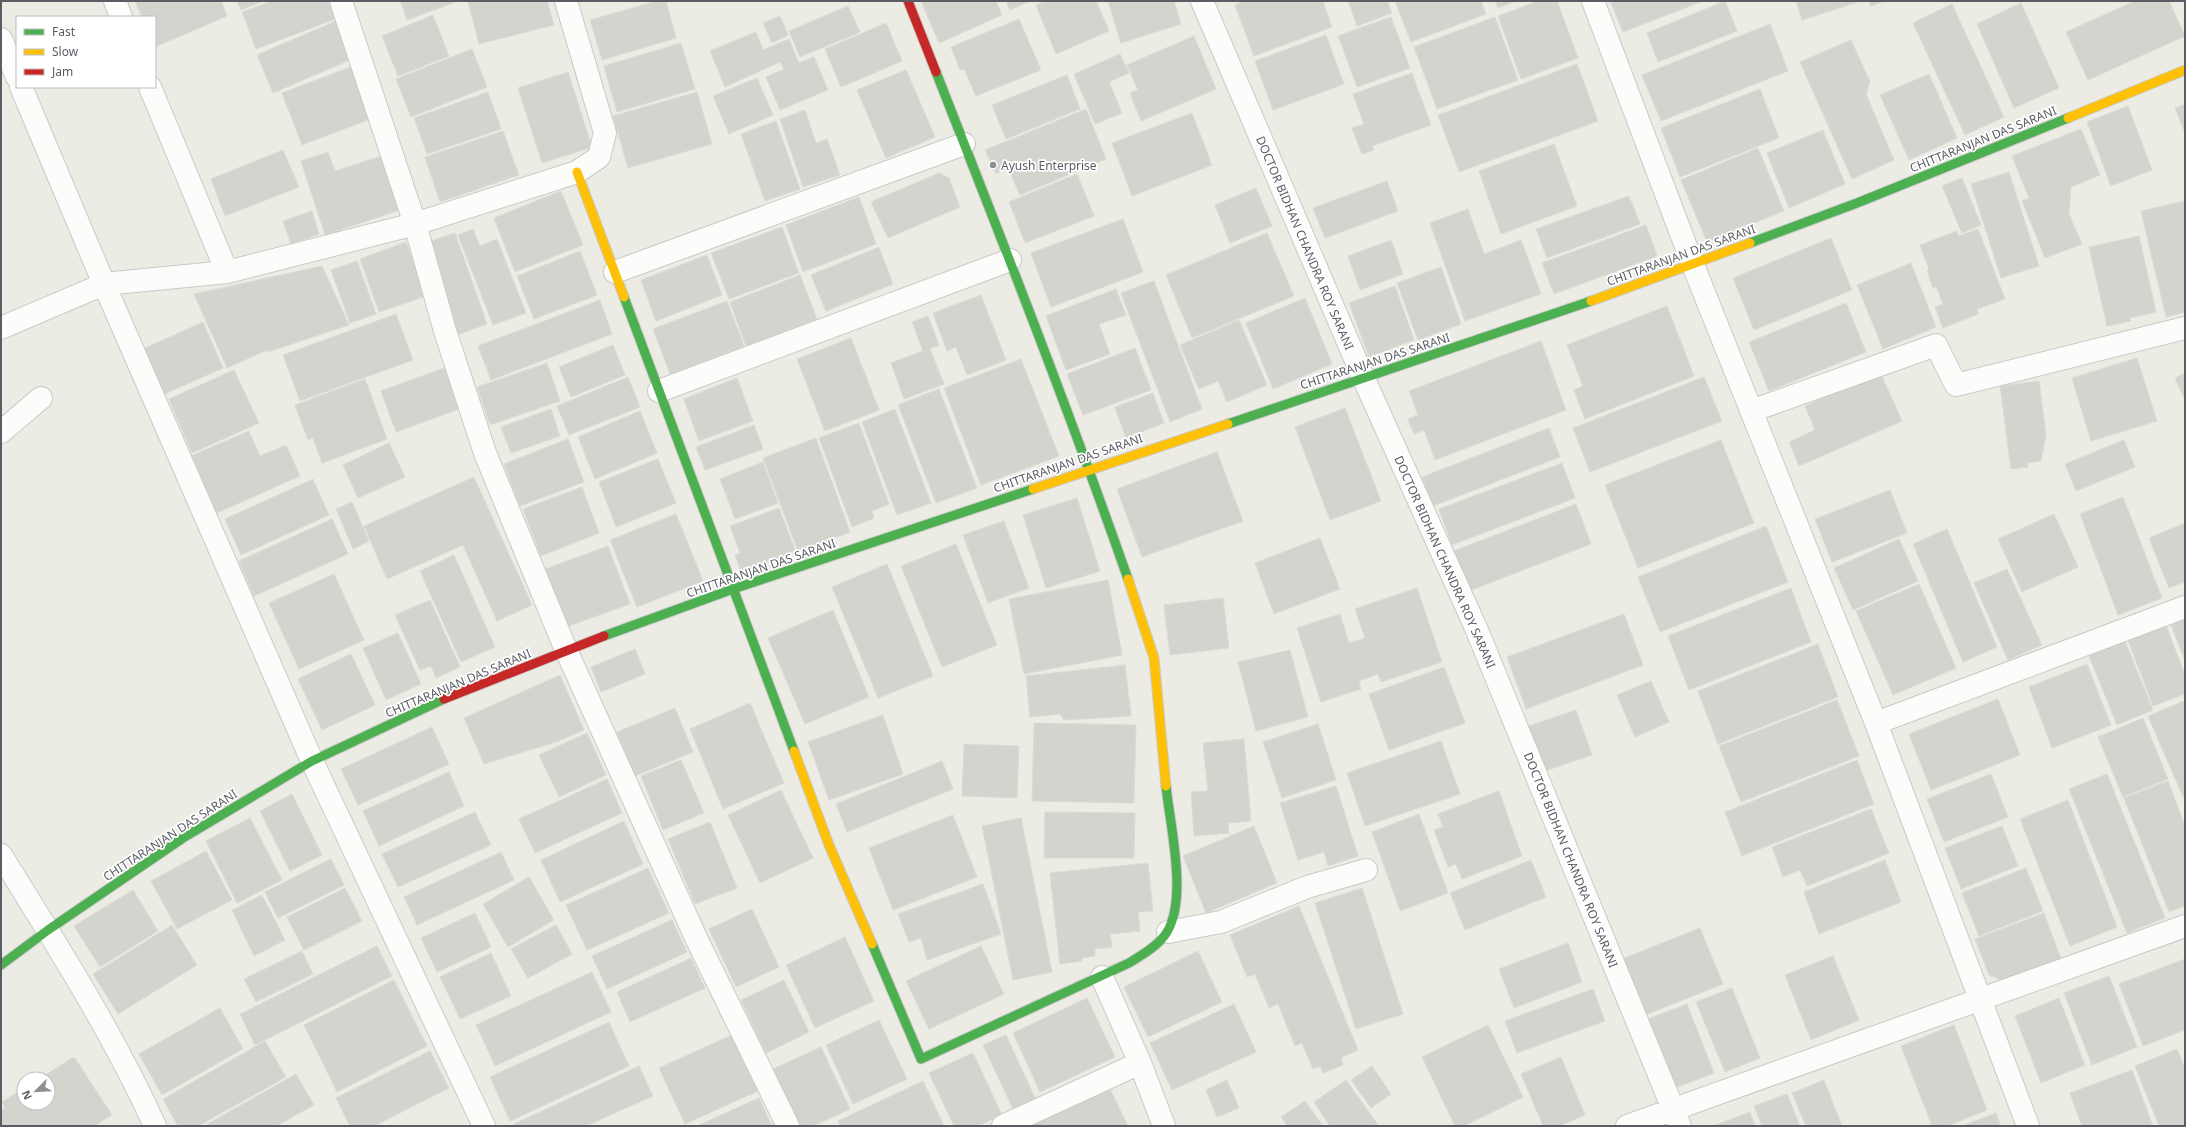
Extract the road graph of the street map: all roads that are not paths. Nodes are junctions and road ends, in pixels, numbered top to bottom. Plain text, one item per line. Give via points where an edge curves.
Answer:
1 (115, 1) edge
2 (342, 1) edge
3 (566, 1) edge
4 (908, 1) edge
5 (1202, 1) edge
6 (1593, 1) edge
7 (121, 16) edge
8 (1, 38) edge
9 (2185, 70) edge
10 (16, 75) edge
11 (21, 88) edge
12 (150, 88) edge
13 (964, 144) junction
14 (577, 172) junction
15 (415, 224) junction
16 (1010, 260) junction
17 (1693, 265) junction
18 (227, 272) junction
19 (615, 272) junction
20 (104, 284) junction
21 (1, 328) edge
22 (2185, 328) edge
23 (1363, 377) junction
24 (659, 391) junction
25 (41, 398) dead end
26 (1751, 411) junction
27 (1, 432) edge
28 (1089, 469) junction
29 (733, 589) junction
30 (2185, 607) edge
31 (566, 650) junction
32 (1876, 723) junction
33 (312, 761) junction
34 (1, 855) edge
35 (1366, 870) dead end
36 (2185, 926) edge
37 (48, 930) junction
38 (1168, 932) junction
39 (1, 965) edge
40 (1102, 977) junction
41 (1980, 1000) junction
42 (1140, 1063) junction
43 (1677, 1118) edge
44 (155, 1126) edge
45 (484, 1126) edge
46 (788, 1126) edge
47 (1003, 1126) edge
48 (1164, 1126) edge
49 (1628, 1126) edge
50 (2028, 1126) edge

1 - 7 street
2 - 15 street
3 - 14 street via 605,134 599,158
4 - 13 street
5 - 23 street, DOCTOR BIDHAN CHANDRA ROY SARANI
6 - 17 street
8 - 10 street
9 - 17 street, CHITTARANJAN DAS SARANI via 1857,203
11 - 20 street
12 - 18 street
13 - 16 street
13 - 19 street
14 - 15 street
14 - 19 street
15 - 18 street
15 - 31 street via 445,332 485,453
16 - 24 street
16 - 28 street
17 - 23 street, CHITTARANJAN DAS SARANI
17 - 26 street
18 - 20 street
19 - 24 street
20 - 21 street
20 - 33 street
22 - 26 street via 1956,384 1936,345
23 - 28 street, CHITTARANJAN DAS SARANI
23 - 43 street, DOCTOR BIDHAN CHANDRA ROY SARANI via 1476,628
24 - 29 street
25 - 27 street
26 - 32 street
28 - 29 street, CHITTARANJAN DAS SARANI
28 - 38 street via 1154,658 1161,747 1178,888 1178,904
29 - 31 street, CHITTARANJAN DAS SARANI
29 - 40 street via 829,845 921,1059
30 - 32 street
31 - 33 street, CHITTARANJAN DAS SARANI via 439,701
31 - 46 street via 697,940
32 - 41 street
33 - 37 street, CHITTARANJAN DAS SARANI via 183,838
33 - 45 street
34 - 37 street
35 - 38 street via 1307,887 1221,922
36 - 41 street
37 - 39 street, CHITTARANJAN DAS SARANI
37 - 44 street via 138,1089
38 - 40 street via 1150,950
40 - 42 street
41 - 43 street
41 - 50 street
42 - 47 street
42 - 48 street
43 - 49 street

